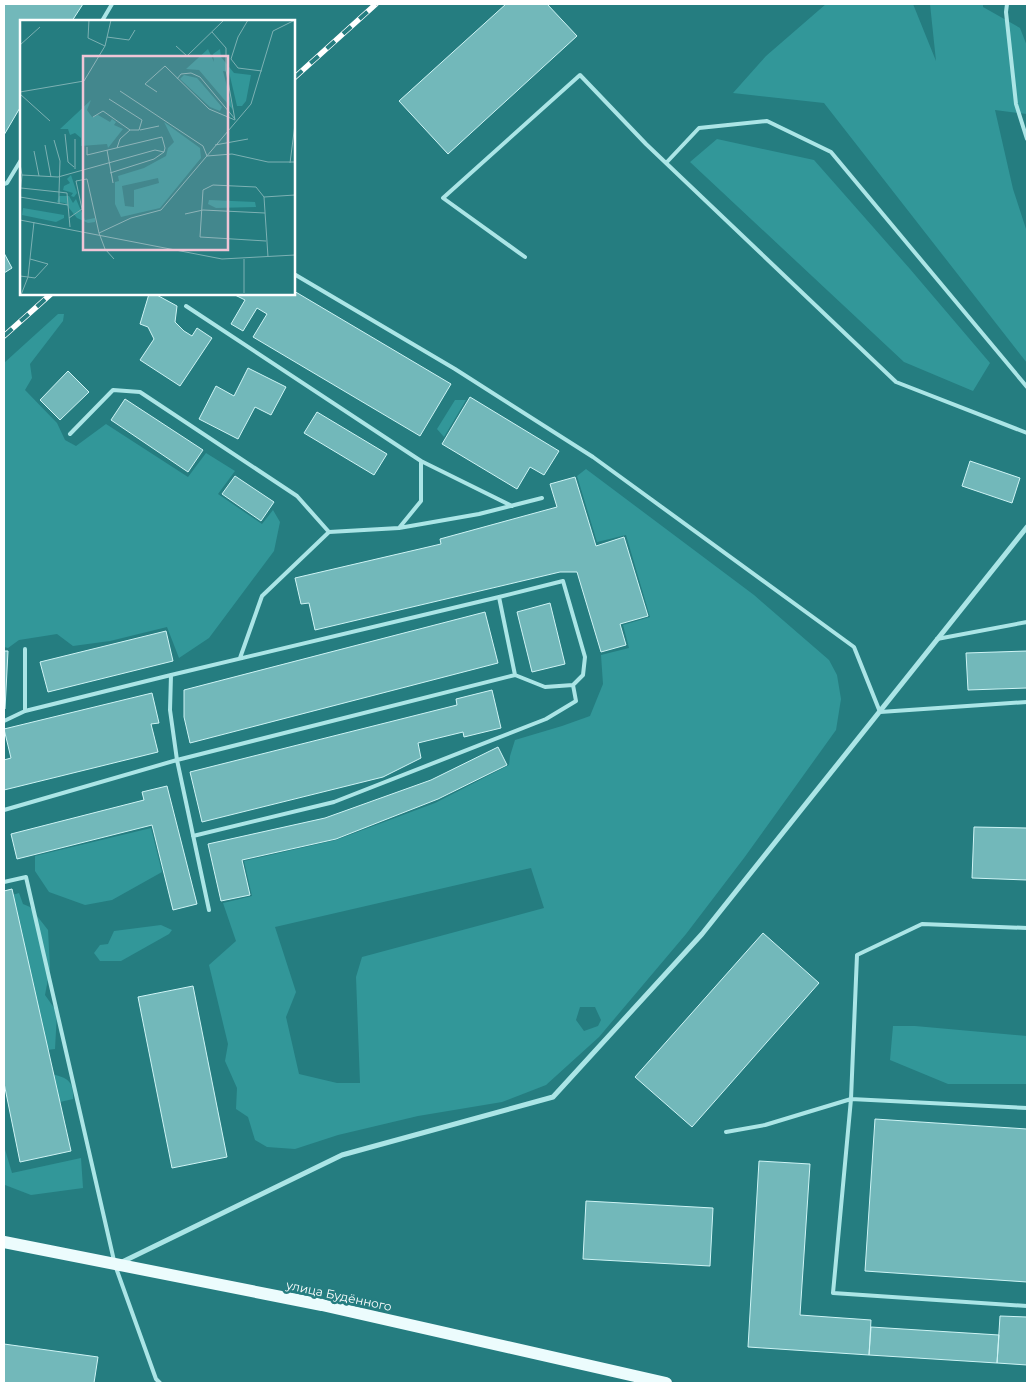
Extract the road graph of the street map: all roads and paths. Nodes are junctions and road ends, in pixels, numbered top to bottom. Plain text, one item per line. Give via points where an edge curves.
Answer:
1 (112, 4) edge
2 (1007, 4) edge
3 (103, 20) edge
4 (1027, 139) edge
5 (20, 162) edge
6 (666, 163) junction
7 (4, 184) edge
8 (525, 257) dead end
9 (295, 275) edge
10 (186, 306) dead end
11 (1027, 387) edge
12 (1027, 433) edge
13 (70, 434) dead end
14 (421, 461) junction
15 (542, 498) dead end
16 (512, 506) junction
17 (1027, 527) edge
18 (399, 528) junction
19 (330, 532) junction
20 (499, 597) junction
21 (1027, 622) edge
22 (937, 639) junction
23 (25, 649) dead end
24 (240, 658) junction
25 (171, 675) junction
26 (515, 675) junction
27 (573, 685) junction
28 (1027, 702) edge
29 (25, 711) junction
30 (880, 712) junction
31 (4, 721) edge
32 (177, 760) junction
33 (4, 810) edge
34 (193, 836) junction
35 (4, 882) edge
36 (209, 910) dead end
37 (1027, 928) edge
38 (851, 1099) junction
39 (1027, 1108) edge
40 (726, 1132) dead end
41 (4, 1242) edge
42 (115, 1265) junction
43 (1027, 1306) edge
44 (160, 1383) edge
45 (666, 1383) edge

1 - 3 lane
2 - 4 lane via 1016,104
5 - 7 lane via 8,183
6 - 8 lane via 580,75 443,198
6 - 11 lane via 699,128 767,121 831,152
6 - 12 lane via 896,382
9 - 30 lane via 455,369 593,457 854,647
10 - 14 lane
13 - 19 lane via 113,390 140,392 297,496
14 - 16 lane
14 - 18 lane via 421,501
15 - 16 lane
16 - 18 lane
17 - 22 street
18 - 19 lane
19 - 24 lane via 262,596
20 - 24 lane
20 - 26 lane
20 - 27 lane via 563,581 585,657 583,676
21 - 22 lane
22 - 30 street
23 - 29 lane
24 - 25 lane
25 - 29 lane
25 - 32 lane via 170,710
26 - 27 lane via 545,687
26 - 32 lane
27 - 34 lane via 576,701 515,732 334,802
28 - 30 lane
29 - 31 lane
30 - 42 street via 702,934 553,1097 342,1155
32 - 33 lane
32 - 34 lane
34 - 36 lane
35 - 42 lane via 26,877
37 - 38 lane via 922,924 857,955
38 - 39 lane
38 - 40 lane via 765,1125
38 - 43 lane via 833,1293
41 - 42 main road, улица Будённого
42 - 44 lane
42 - 45 main road, улица Будённого via 322,1305

